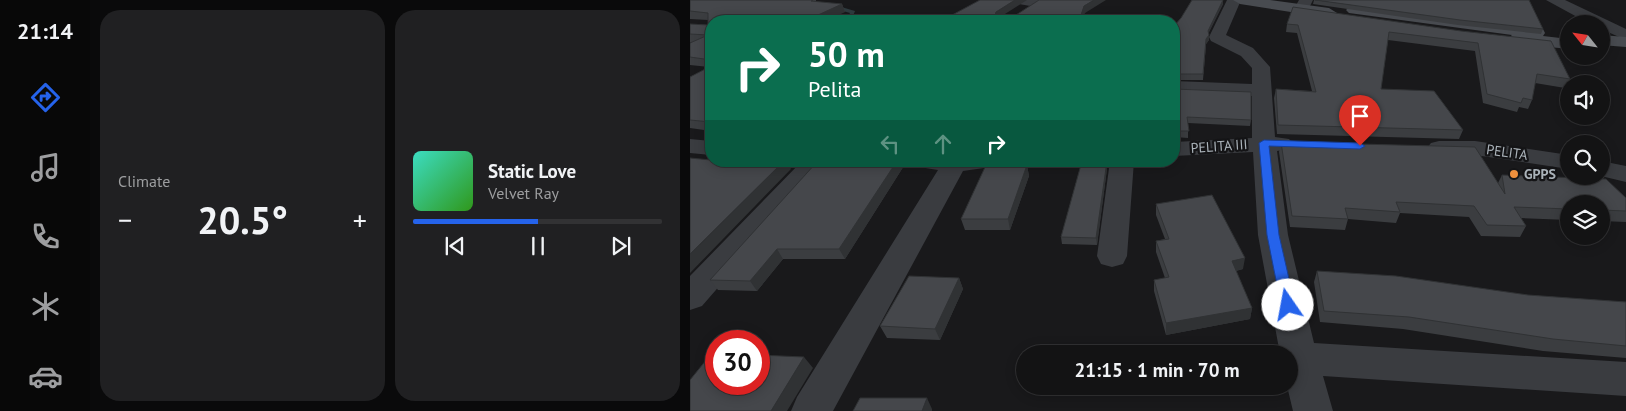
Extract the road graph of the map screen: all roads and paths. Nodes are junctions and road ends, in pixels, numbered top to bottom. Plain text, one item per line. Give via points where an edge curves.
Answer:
1 (1018, 0) edge
2 (1234, 0) edge
3 (1240, 0) edge
4 (1553, 0) edge
5 (1038, 2) edge
6 (1301, 3) edge
7 (1017, 15) edge
8 (1560, 35) edge
9 (1626, 35) edge
10 (1610, 41) edge
11 (1626, 42) edge
12 (1560, 43) edge
13 (1610, 47) edge
14 (1626, 48) edge
15 (1180, 87) edge
16 (1263, 90) junction
17 (1264, 143) junction
18 (1303, 144) edge
19 (690, 146) edge
20 (705, 147) edge
21 (1418, 148) edge
22 (1180, 149) edge
23 (1560, 161) edge
24 (810, 167) edge
25 (952, 167) edge
26 (1121, 167) edge
27 (1610, 170) edge
28 (1626, 174) edge
29 (1112, 256) dead end
30 (690, 297) edge
31 (1299, 358) junction
32 (1626, 379) edge
33 (811, 411) edge
34 (1314, 411) edge

1 - 5 street
2 - 16 street via 1216,37 1247,52 1261,67
3 - 6 street
4 - 9 street
5 - 7 street
6 - 8 street via 1457,25
6 - 12 street via 1458,32
10 - 11 street
13 - 14 street
15 - 16 street
16 - 17 street
17 - 18 street
17 - 22 street, PELITA III
17 - 31 street via 1273,235
19 - 20 street
21 - 23 street, PELITA via 1475,148
24 - 30 street
25 - 33 street
26 - 29 street
27 - 28 street
31 - 32 street
31 - 34 street

